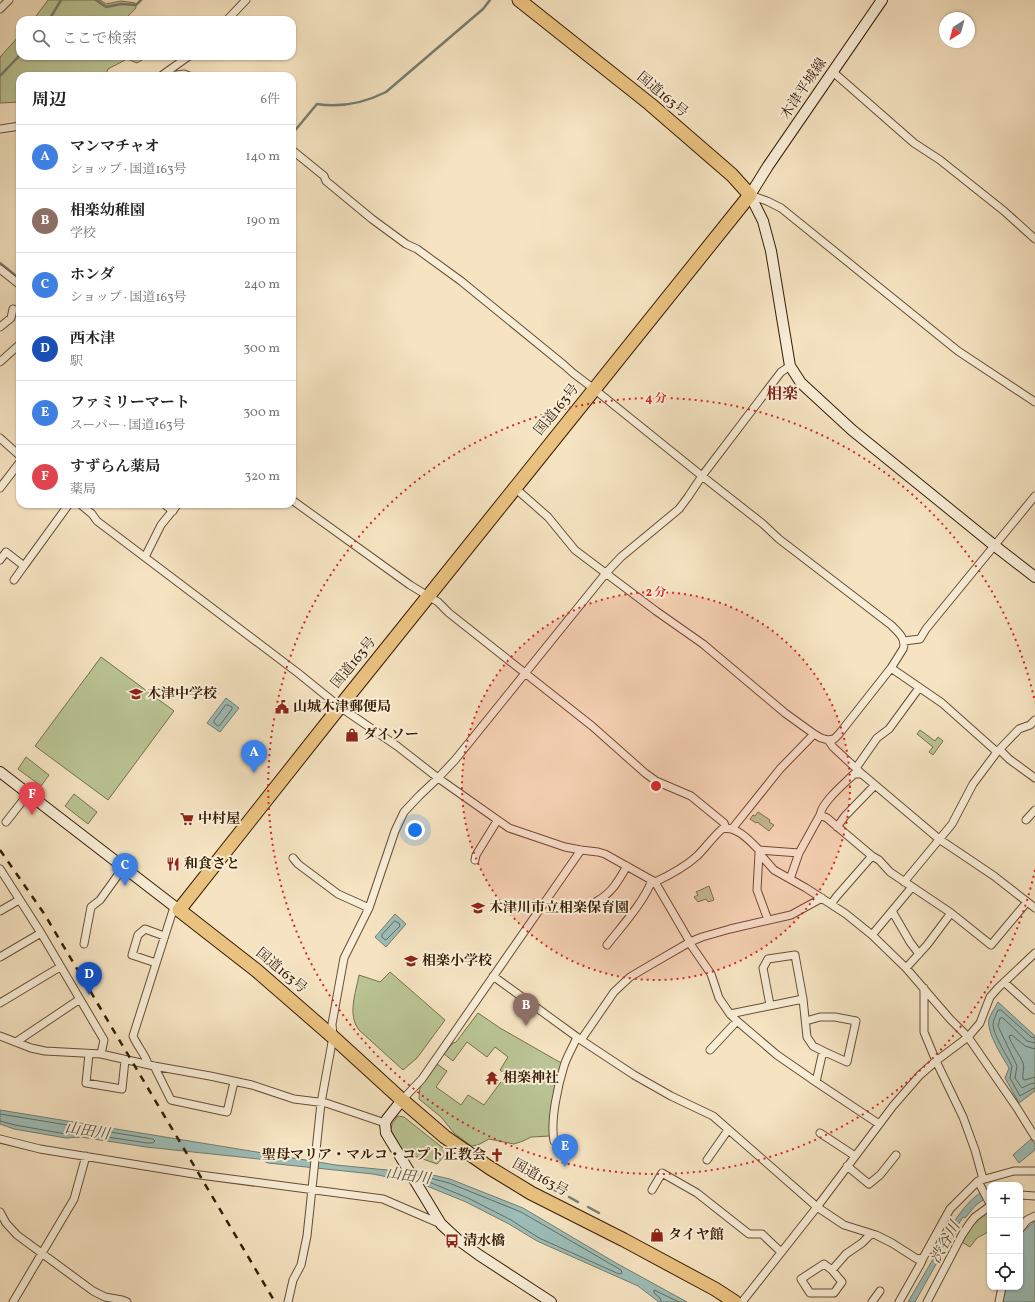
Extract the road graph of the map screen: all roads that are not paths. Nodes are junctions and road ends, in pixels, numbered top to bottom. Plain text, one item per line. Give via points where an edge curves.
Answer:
1 (8, 0) edge
2 (246, 0) edge
3 (518, 0) edge
4 (882, 0) edge
5 (0, 9) edge
6 (231, 16) edge
7 (183, 60) edge
8 (166, 72) edge
9 (833, 72) junction
10 (16, 127) edge
11 (0, 129) edge
12 (296, 153) edge
13 (750, 195) junction
14 (1035, 239) edge
15 (0, 269) edge
16 (16, 282) edge
17 (13, 310) dead end
18 (0, 327) edge
19 (16, 348) edge
20 (0, 362) edge
21 (790, 366) junction
22 (594, 389) junction
23 (1035, 402) edge
24 (0, 438) edge
25 (16, 452) edge
26 (16, 467) edge
27 (702, 476) junction
28 (0, 488) edge
29 (515, 488) junction
30 (1035, 496) edge
31 (296, 503) edge
32 (66, 508) edge
33 (85, 508) edge
34 (169, 508) edge
35 (175, 508) edge
36 (173, 511) junction
37 (995, 546) junction
38 (145, 557) junction
39 (0, 560) edge
40 (24, 566) junction
41 (606, 573) junction
42 (1035, 576) edge
43 (14, 580) dead end
44 (428, 597) junction
45 (904, 641) junction
46 (890, 668) junction
47 (525, 674) junction
48 (919, 688) junction
49 (340, 707) junction
50 (1035, 720) edge
51 (814, 734) junction
52 (828, 740) junction
53 (998, 751) junction
54 (856, 768) junction
55 (0, 772) edge
56 (862, 774) junction
57 (438, 778) junction
58 (1035, 778) edge
59 (875, 785) junction
60 (28, 794) junction
61 (1035, 810) edge
62 (820, 815) junction
63 (1026, 820) dead end
64 (497, 821) junction
65 (6, 822) dead end
66 (837, 827) junction
67 (729, 828) junction
68 (939, 839) junction
69 (581, 850) junction
70 (759, 851) junction
71 (799, 853) junction
72 (872, 856) junction
73 (293, 858) dead end
74 (475, 860) dead end
75 (627, 866) junction
76 (0, 868) edge
77 (123, 868) junction
78 (790, 879) junction
79 (653, 881) junction
80 (904, 882) junction
81 (912, 887) junction
82 (822, 898) junction
83 (19, 900) junction
84 (597, 901) dead end
85 (1027, 902) junction
86 (831, 904) junction
87 (369, 908) junction
88 (1035, 908) edge
89 (176, 909) junction
90 (0, 911) edge
91 (892, 911) junction
92 (950, 913) junction
93 (768, 920) junction
94 (40, 933) junction
95 (872, 935) junction
96 (164, 936) junction
97 (690, 942) junction
98 (84, 944) dead end
99 (606, 946) dead end
100 (1035, 953) edge
101 (919, 954) junction
102 (0, 957) edge
103 (156, 963) junction
104 (60, 967) junction
105 (906, 968) junction
106 (494, 976) junction
107 (1004, 982) junction
108 (924, 988) junction
109 (80, 999) junction
110 (803, 999) junction
111 (0, 1003) edge
112 (770, 1005) junction
113 (1035, 1010) edge
114 (730, 1014) junction
115 (737, 1021) junction
116 (806, 1021) junction
117 (0, 1036) edge
118 (334, 1037) junction
119 (968, 1037) junction
120 (579, 1039) junction
121 (16, 1042) junction
122 (710, 1050) dead end
123 (823, 1051) junction
124 (89, 1054) junction
125 (101, 1054) junction
126 (125, 1060) junction
127 (936, 1062) junction
128 (151, 1065) junction
129 (234, 1082) junction
130 (816, 1082) junction
131 (402, 1100) junction
132 (321, 1103) junction
133 (385, 1123) junction
134 (879, 1124) junction
135 (728, 1130) junction
136 (820, 1133) dead end
137 (1035, 1137) edge
138 (0, 1139) edge
139 (554, 1140) dead end
140 (896, 1155) dead end
141 (86, 1156) junction
142 (855, 1156) junction
143 (707, 1160) dead end
144 (847, 1166) junction
145 (1035, 1171) edge
146 (980, 1181) junction
147 (312, 1186) junction
148 (652, 1190) dead end
149 (1023, 1195) edge
150 (1035, 1196) edge
151 (987, 1197) edge
152 (817, 1207) junction
153 (987, 1207) edge
154 (0, 1212) edge
155 (1035, 1216) edge
156 (441, 1224) junction
157 (1023, 1226) edge
158 (871, 1234) junction
159 (781, 1252) junction
160 (41, 1253) junction
161 (923, 1258) junction
162 (832, 1270) junction
163 (1001, 1290) edge
164 (880, 1291) dead end
165 (12, 1302) edge
166 (127, 1302) edge
167 (288, 1302) edge
168 (551, 1302) edge
169 (735, 1302) edge
170 (742, 1302) edge
171 (872, 1302) edge
172 (899, 1302) edge
173 (927, 1302) edge
174 (998, 1302) edge

1 - 5 street
2 - 6 street
3 - 13 highway, 国道163号 via 650,104 732,175
4 - 9 street, 木津平城線
7 - 8 street
9 - 13 street, 木津平城線
9 - 14 street via 914,142 1004,211
10 - 11 street
12 - 22 street via 372,219 461,281
13 - 21 street via 763,221 772,251
13 - 22 highway, 国道163号
13 - 23 street via 781,208 958,351
15 - 16 street
17 - 18 street via 11,318
19 - 20 street
21 - 27 street via 781,372
21 - 37 street via 801,383 840,420
22 - 27 street
22 - 29 highway, 国道163号
24 - 25 street
26 - 28 street
27 - 41 street via 679,508
27 - 45 street via 890,625
29 - 41 street via 548,517 575,550
29 - 44 highway, 国道163号
30 - 37 street
31 - 44 street
32 - 40 street
33 - 38 street via 97,521
34 - 36 street
35 - 36 street
36 - 38 street via 161,525
37 - 42 street
37 - 45 street via 920,639
38 - 49 street
39 - 40 street via 6,552
40 - 43 street
41 - 47 street
41 - 51 street via 703,644
44 - 47 street via 443,606
44 - 49 highway, 国道163号
45 - 46 street via 903,649
46 - 48 street
46 - 52 street via 839,734
47 - 57 street
47 - 67 street via 592,726 645,773 656,781 691,796
48 - 53 street via 942,703
48 - 54 street via 889,728 877,738
49 - 57 street
49 - 89 highway, 国道163号
50 - 53 street via 1030,725 1019,728
51 - 52 street
51 - 67 street
52 - 54 street
53 - 58 street
53 - 68 street via 973,784 952,824
54 - 56 street
55 - 60 street
56 - 59 street
56 - 62 street via 854,774 829,800
57 - 64 street
57 - 87 street via 404,812
59 - 66 street
59 - 68 street
60 - 65 street
60 - 77 street
61 - 63 street
62 - 66 street
62 - 71 street
64 - 69 street via 509,828 564,847
64 - 74 street
66 - 72 street
67 - 70 street via 745,837
67 - 79 street via 719,832 676,872
68 - 80 street
68 - 85 street
69 - 75 street via 605,854
69 - 106 street
70 - 71 street
70 - 78 street via 771,867
70 - 93 street via 757,890
71 - 78 street
72 - 80 street
72 - 86 street
73 - 87 street via 338,894
75 - 79 street
75 - 84 street via 606,897
76 - 83 street
77 - 89 street
77 - 98 street via 100,900 91,907
78 - 82 street
79 - 97 street
79 - 99 street
80 - 81 street
81 - 91 street
81 - 92 street
82 - 86 street
82 - 93 street via 791,915
83 - 90 street
83 - 94 street
85 - 88 street
85 - 92 street via 991,945
86 - 95 street
87 - 118 street via 344,958 332,1024
89 - 96 street
89 - 118 highway, 国道163号 via 256,970
91 - 95 street
91 - 101 street
92 - 101 street
93 - 97 street
94 - 102 street
94 - 104 street
95 - 105 street
96 - 103 street
96 - 103 street via 145,929 138,935 132,955
97 - 114 street via 711,974 719,998
97 - 120 street via 630,977 614,992
100 - 107 street
101 - 105 street
103 - 128 street via 133,1036
104 - 109 street
104 - 111 street
105 - 108 street
106 - 120 street
106 - 131 street via 422,1079
107 - 113 street
107 - 119 street via 990,997 980,1023
108 - 119 street
108 - 127 street via 924,1032
109 - 121 street
109 - 125 street via 104,1040
110 - 112 street
110 - 112 street via 795,955 768,959 763,968
110 - 116 street
112 - 114 street
114 - 115 street
115 - 122 street
115 - 130 street via 777,1055
116 - 123 street via 807,1037 813,1046
116 - 123 street via 820,1017 856,1021 847,1062
117 - 121 street
118 - 131 highway, 国道163号
118 - 132 street
119 - 127 street
119 - 137 street
120 - 135 street via 634,1075 713,1116
120 - 139 street via 564,1066 555,1107 552,1132
121 - 124 street via 45,1051
123 - 130 street
124 - 125 street
124 - 126 street via 86,1083 122,1089
125 - 126 street
126 - 128 street
127 - 134 street via 920,1076
127 - 146 street via 963,1117 975,1150
128 - 129 street
128 - 129 street via 171,1100 227,1112
129 - 132 street
130 - 134 street
131 - 133 street
131 - 169 highway, 国道163号 via 445,1137 531,1193 624,1240
132 - 133 street
132 - 147 street
133 - 156 street via 386,1133
134 - 142 street
135 - 143 street
135 - 152 street
136 - 142 street
138 - 141 street
140 - 144 street via 869,1184
141 - 147 street via 200,1175
141 - 160 street via 74,1198
142 - 144 street
144 - 152 street
145 - 146 street via 1014,1171
146 - 151 street
146 - 161 street via 950,1209
147 - 156 street via 383,1199
147 - 167 street via 302,1265 293,1280
148 - 159 street via 662,1173 697,1193 749,1234 762,1234
149 - 150 street
152 - 158 street via 844,1225
152 - 159 street
153 - 173 street via 970,1222
154 - 160 street via 17,1235
155 - 157 street
156 - 168 street via 479,1255
158 - 161 street via 892,1243 917,1259
158 - 162 street via 846,1254
159 - 170 street
160 - 165 street
160 - 166 street via 99,1295
161 - 172 street
162 - 162 street via 824,1264 801,1279 810,1293 834,1293 842,1282
163 - 174 street
164 - 171 street

